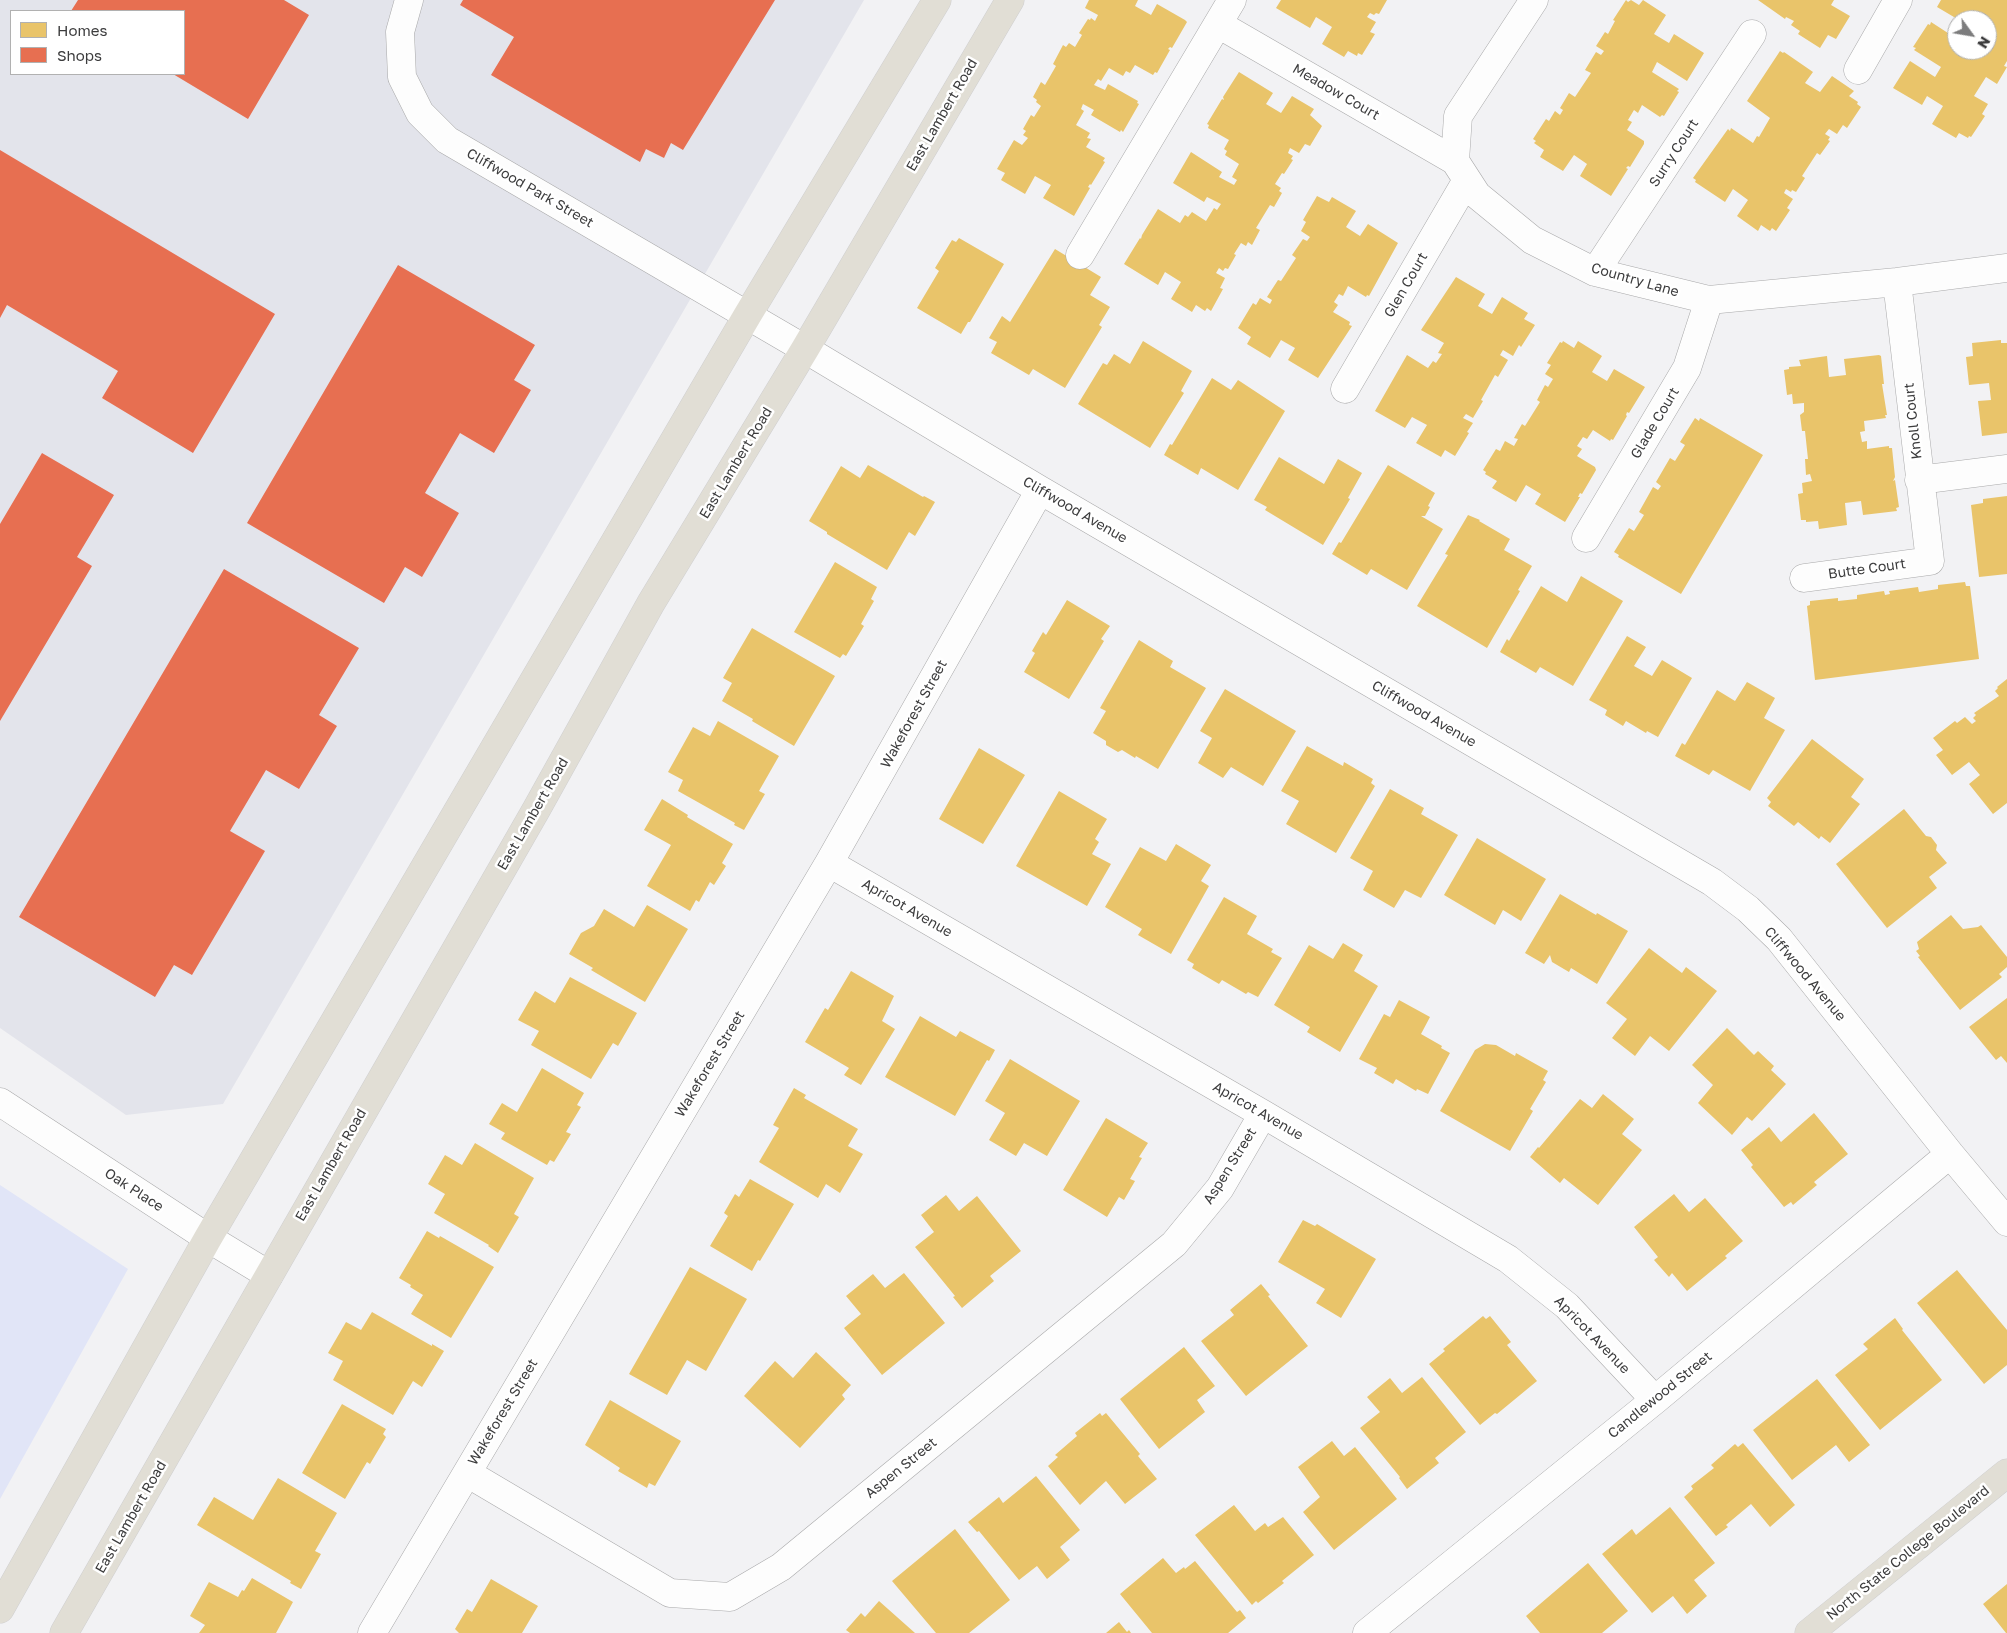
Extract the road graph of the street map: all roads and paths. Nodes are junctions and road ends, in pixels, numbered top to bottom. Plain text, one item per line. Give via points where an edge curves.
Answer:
1 (409, 0) edge
2 (937, 0) edge
3 (1010, 0) edge
4 (1232, 0) edge
5 (1534, 0) edge
6 (1898, 0) edge
7 (1218, 24) junction
8 (1752, 34) dead end
9 (1858, 70) dead end
10 (1461, 171) junction
11 (1080, 255) dead end
12 (2007, 268) edge
13 (1595, 272) junction
14 (1897, 282) junction
15 (1709, 300) junction
16 (747, 316) junction
17 (805, 349) junction
18 (1345, 389) dead end
19 (2007, 469) edge
20 (1920, 480) junction
21 (1040, 490) junction
22 (1586, 538) dead end
23 (1930, 561) joint
24 (1804, 578) dead end
25 (829, 863) junction
26 (0, 1102) edge
27 (1263, 1114) junction
28 (1950, 1154) junction
29 (2007, 1222) edge
30 (208, 1238) junction
31 (269, 1275) junction
32 (1655, 1400) junction
33 (467, 1473) junction
34 (2007, 1474) edge
35 (0, 1609) edge
36 (64, 1633) edge
37 (372, 1633) edge
38 (1366, 1633) edge
39 (1809, 1633) edge

1 - 16 street, Cliffwood Park Street via 400,32 402,76 420,113 447,140
2 - 16 main road
3 - 17 main road, East Lambert Road
4 - 7 street
5 - 10 street via 1458,116
6 - 9 street
7 - 10 street, Meadow Court
7 - 11 street
8 - 13 street, Surry Court
10 - 13 street, Country Lane via 1477,195 1532,240
10 - 18 street, Glen Court
12 - 14 street, Country Lane
13 - 15 street, Country Lane
14 - 15 street, Country Lane
14 - 20 street, Knoll Court
15 - 22 street, Glade Court via 1687,368
16 - 17 street, Cliffwood Avenue
16 - 30 main road
17 - 21 street, Cliffwood Avenue
17 - 31 main road, East Lambert Road via 651,604
19 - 20 street
20 - 23 street, Knoll Court
21 - 25 street, Wakeforest Street
21 - 28 street, Cliffwood Avenue via 1712,882 1748,909 1779,939
23 - 24 street, Butte Court
25 - 27 street, Apricot Avenue
25 - 33 street, Wakeforest Street
26 - 30 street, Oak Place
27 - 32 street, Apricot Avenue via 1508,1259 1567,1306
27 - 33 street, Aspen Street via 1220,1188 1174,1244 780,1568 730,1597 670,1593
28 - 29 street, Cliffwood Avenue
28 - 32 street, Candlewood Street
30 - 31 street, Oak Place
30 - 35 main road
31 - 36 main road, East Lambert Road
32 - 38 street, Candlewood Street
33 - 37 street, Wakeforest Street
34 - 39 main road, North State College Boulevard

